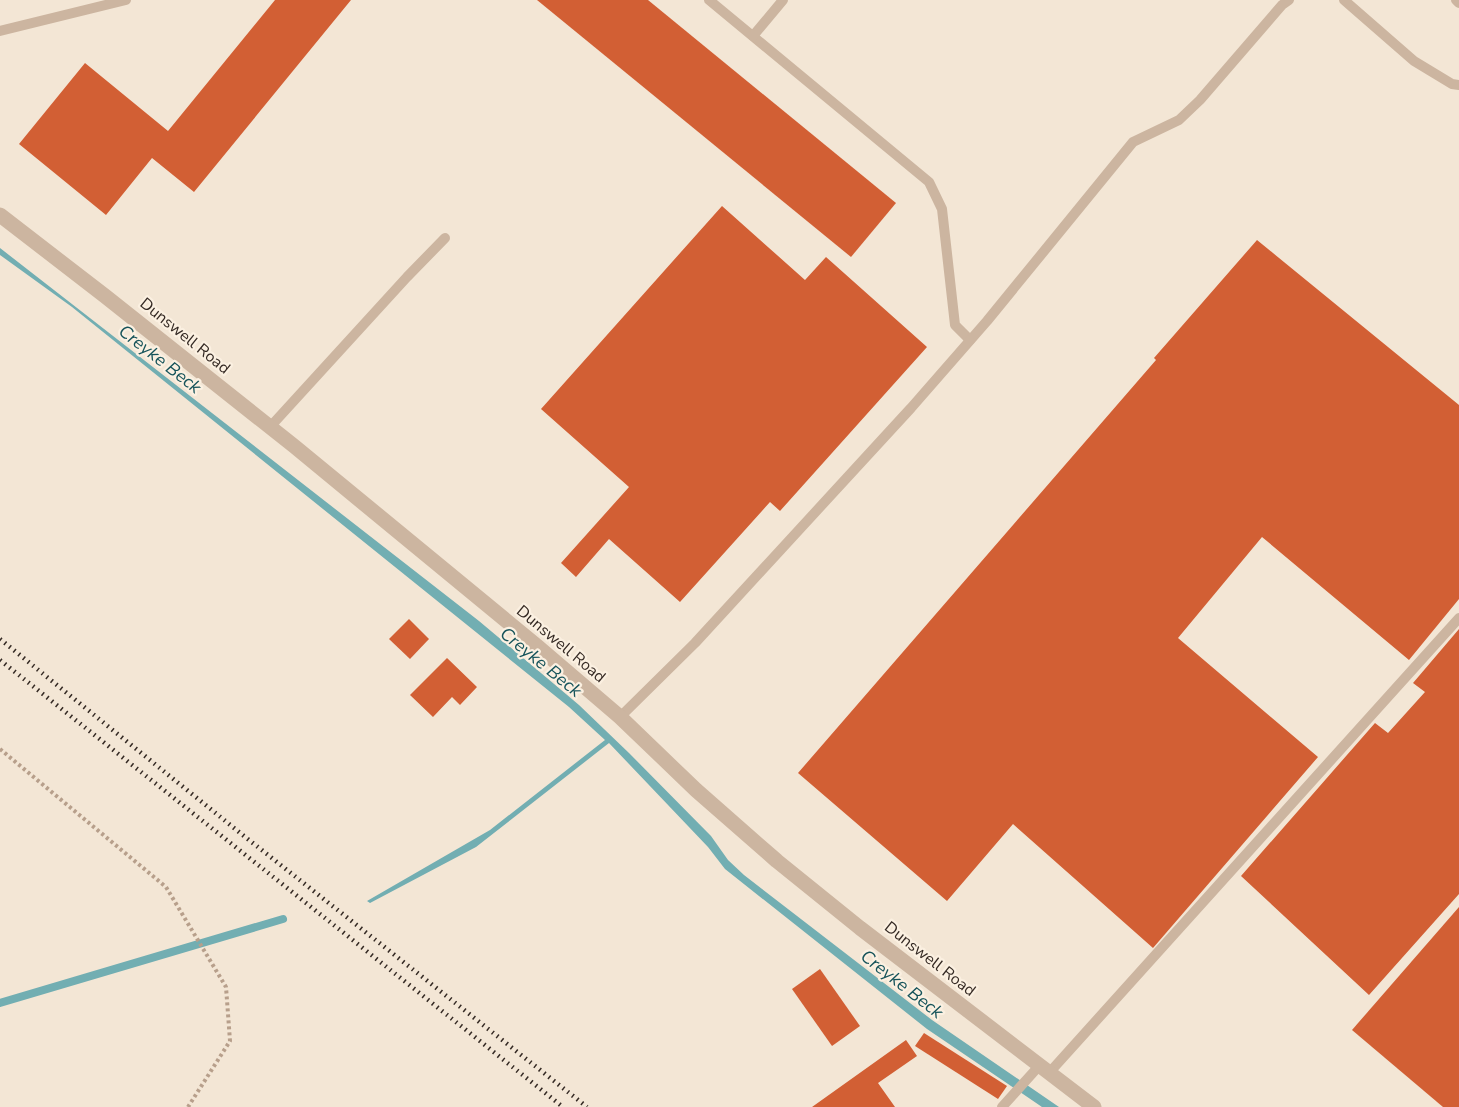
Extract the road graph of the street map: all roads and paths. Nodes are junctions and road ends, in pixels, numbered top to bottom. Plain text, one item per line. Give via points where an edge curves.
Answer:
1 (126, 0) edge
2 (709, 0) edge
3 (783, 0) edge
4 (1289, 0) edge
5 (1344, 0) edge
6 (0, 31) edge
7 (753, 36) junction
8 (1459, 85) edge
9 (0, 216) edge
10 (445, 238) dead end
11 (970, 340) junction
12 (270, 427) junction
13 (1459, 618) edge
14 (620, 717) junction
15 (0, 749) edge
16 (1044, 1070) junction
17 (188, 1107) edge
18 (1002, 1107) edge
19 (1094, 1107) edge

1 - 6 lane
2 - 7 lane
3 - 7 lane
4 - 11 lane via 1179,120 1133,142
5 - 8 lane via 1414,61
7 - 11 lane via 929,182 942,209 956,325
9 - 12 street, Dunswell Road
10 - 12 lane
11 - 14 lane via 695,643
12 - 14 street, Dunswell Road
13 - 16 lane
14 - 16 street, Dunswell Road via 777,861
15 - 17 path via 166,887 226,987 230,1041
16 - 18 lane via 1027,1079
16 - 19 street, Dunswell Road

